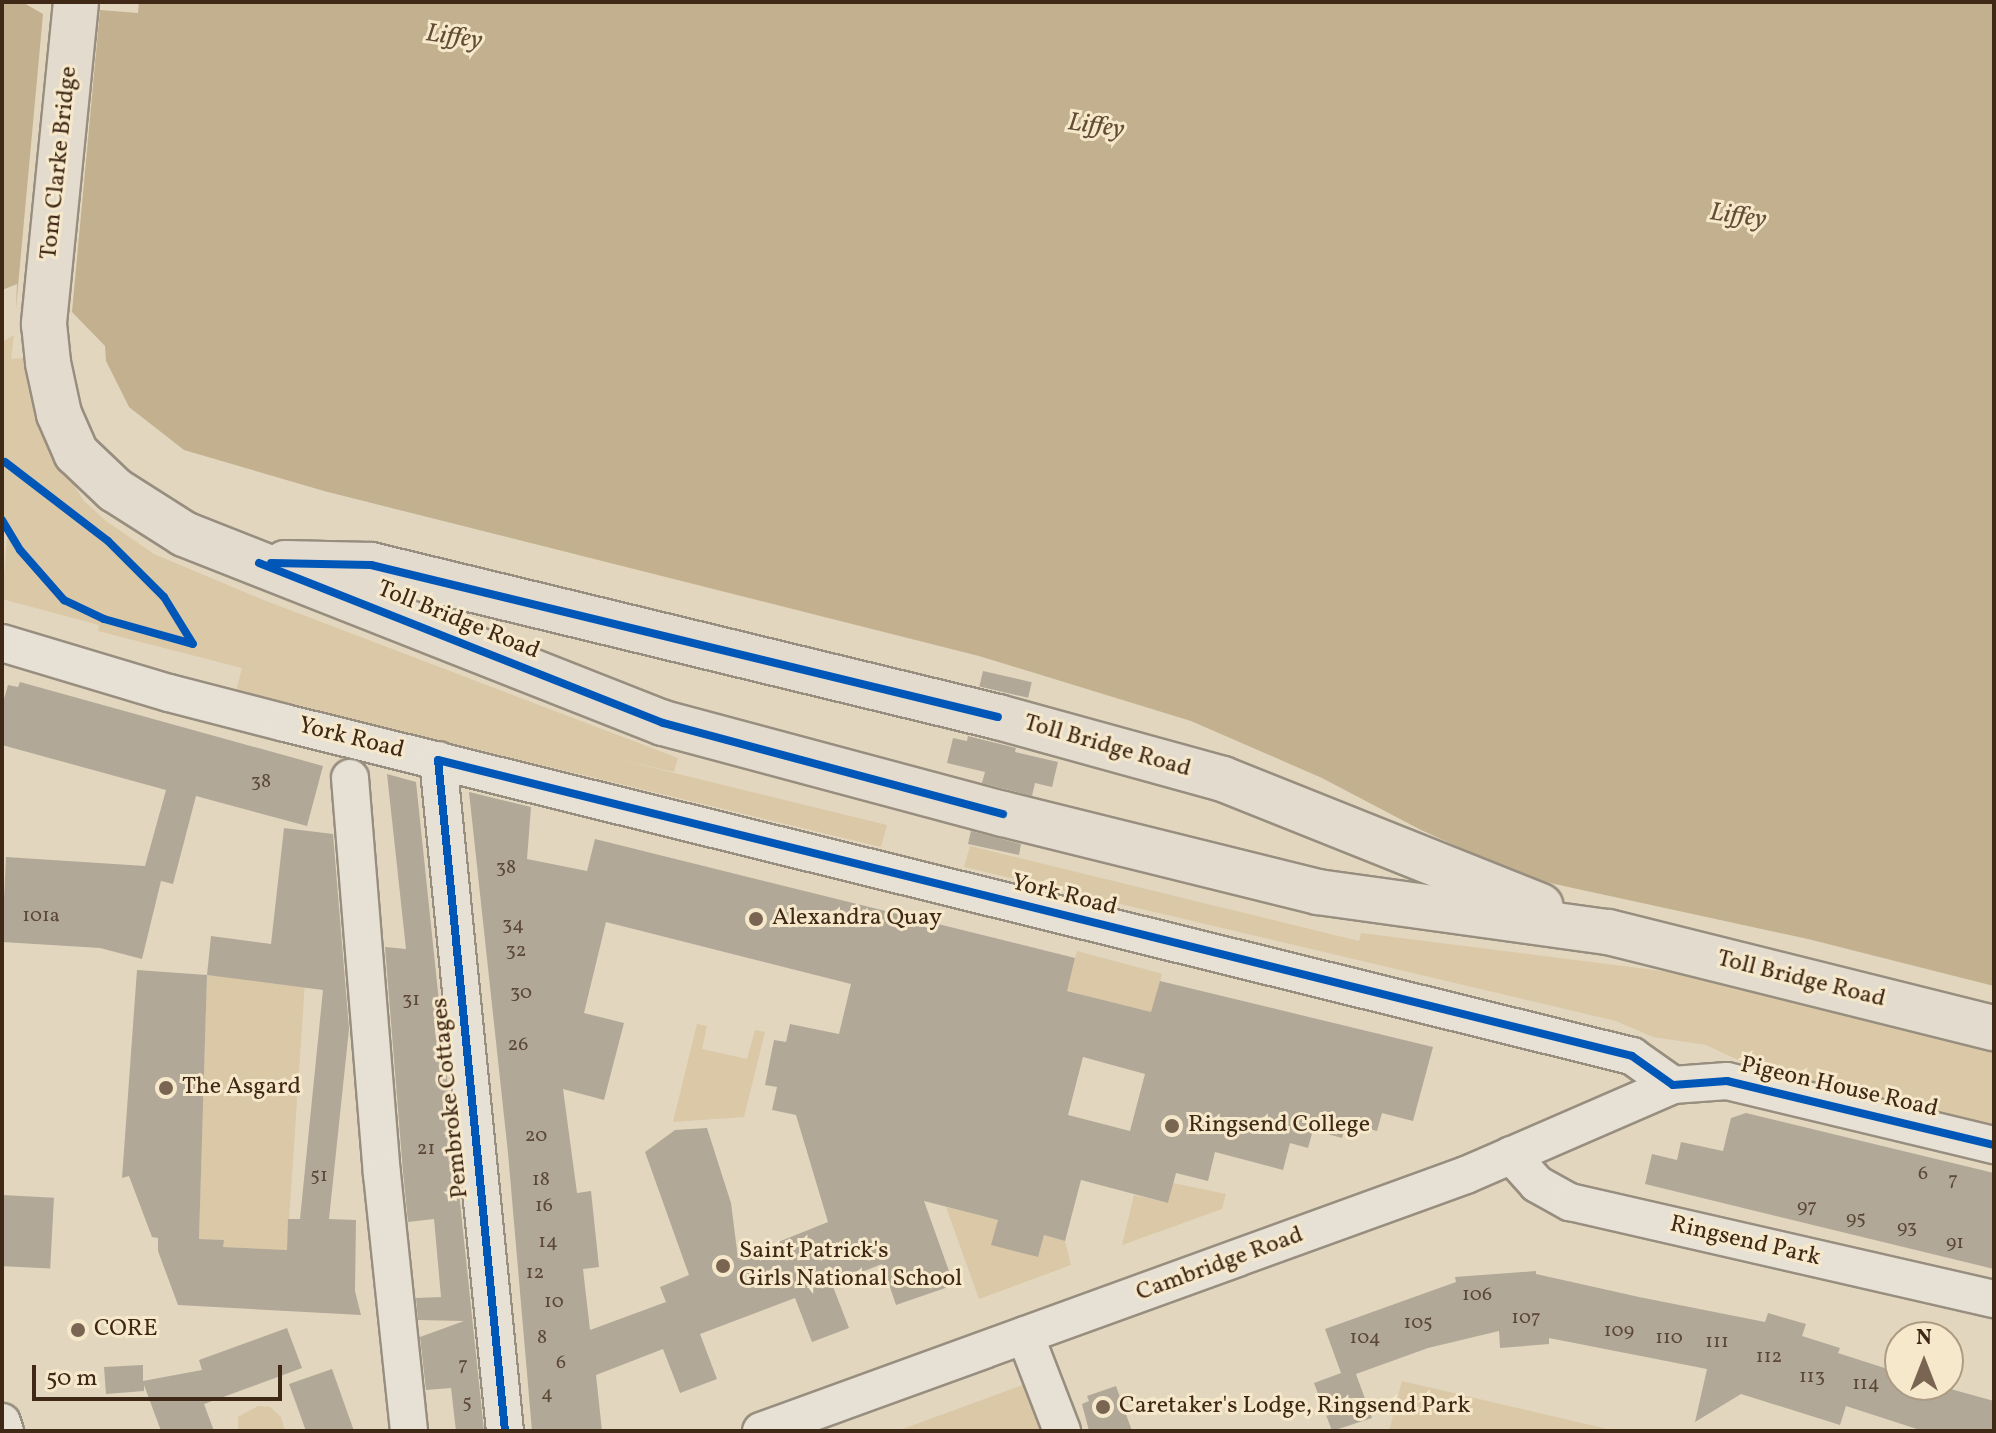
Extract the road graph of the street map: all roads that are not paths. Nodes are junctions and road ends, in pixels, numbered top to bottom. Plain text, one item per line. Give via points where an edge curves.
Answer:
1 (76, 2) edge
2 (44, 324) joint
3 (259, 563) junction
4 (2, 643) edge
5 (439, 767) junction
6 (350, 778) dead end
7 (1608, 932) junction
8 (1994, 1028) edge
9 (1673, 1085) junction
10 (1994, 1145) edge
11 (1511, 1155) junction
12 (1994, 1299) edge
13 (1025, 1335) junction
14 (2, 1422) edge
15 (5, 1431) edge
16 (409, 1431) edge
17 (505, 1431) edge
18 (761, 1431) edge
19 (1062, 1431) edge

1 - 2 main road, Tom Clarke Bridge
2 - 3 main road, Toll Bridge Road via 59,414 76,453 115,490 184,534
3 - 7 main road, Toll Bridge Road via 663,723 1318,892
3 - 7 main road, Toll Bridge Road via 371,565 998,717 1223,779
4 - 5 street, York Road
5 - 9 street, York Road via 1632,1056
5 - 17 street, Pembroke Cottages
6 - 16 street
7 - 8 main road, Toll Bridge Road
9 - 10 street, Pigeon House Road via 1727,1081
9 - 11 street, Cambridge Road
11 - 12 street, Ringsend Park via 1537,1184 1570,1202
11 - 13 street, Cambridge Road
13 - 18 street, Cambridge Road
13 - 19 street
14 - 15 street

